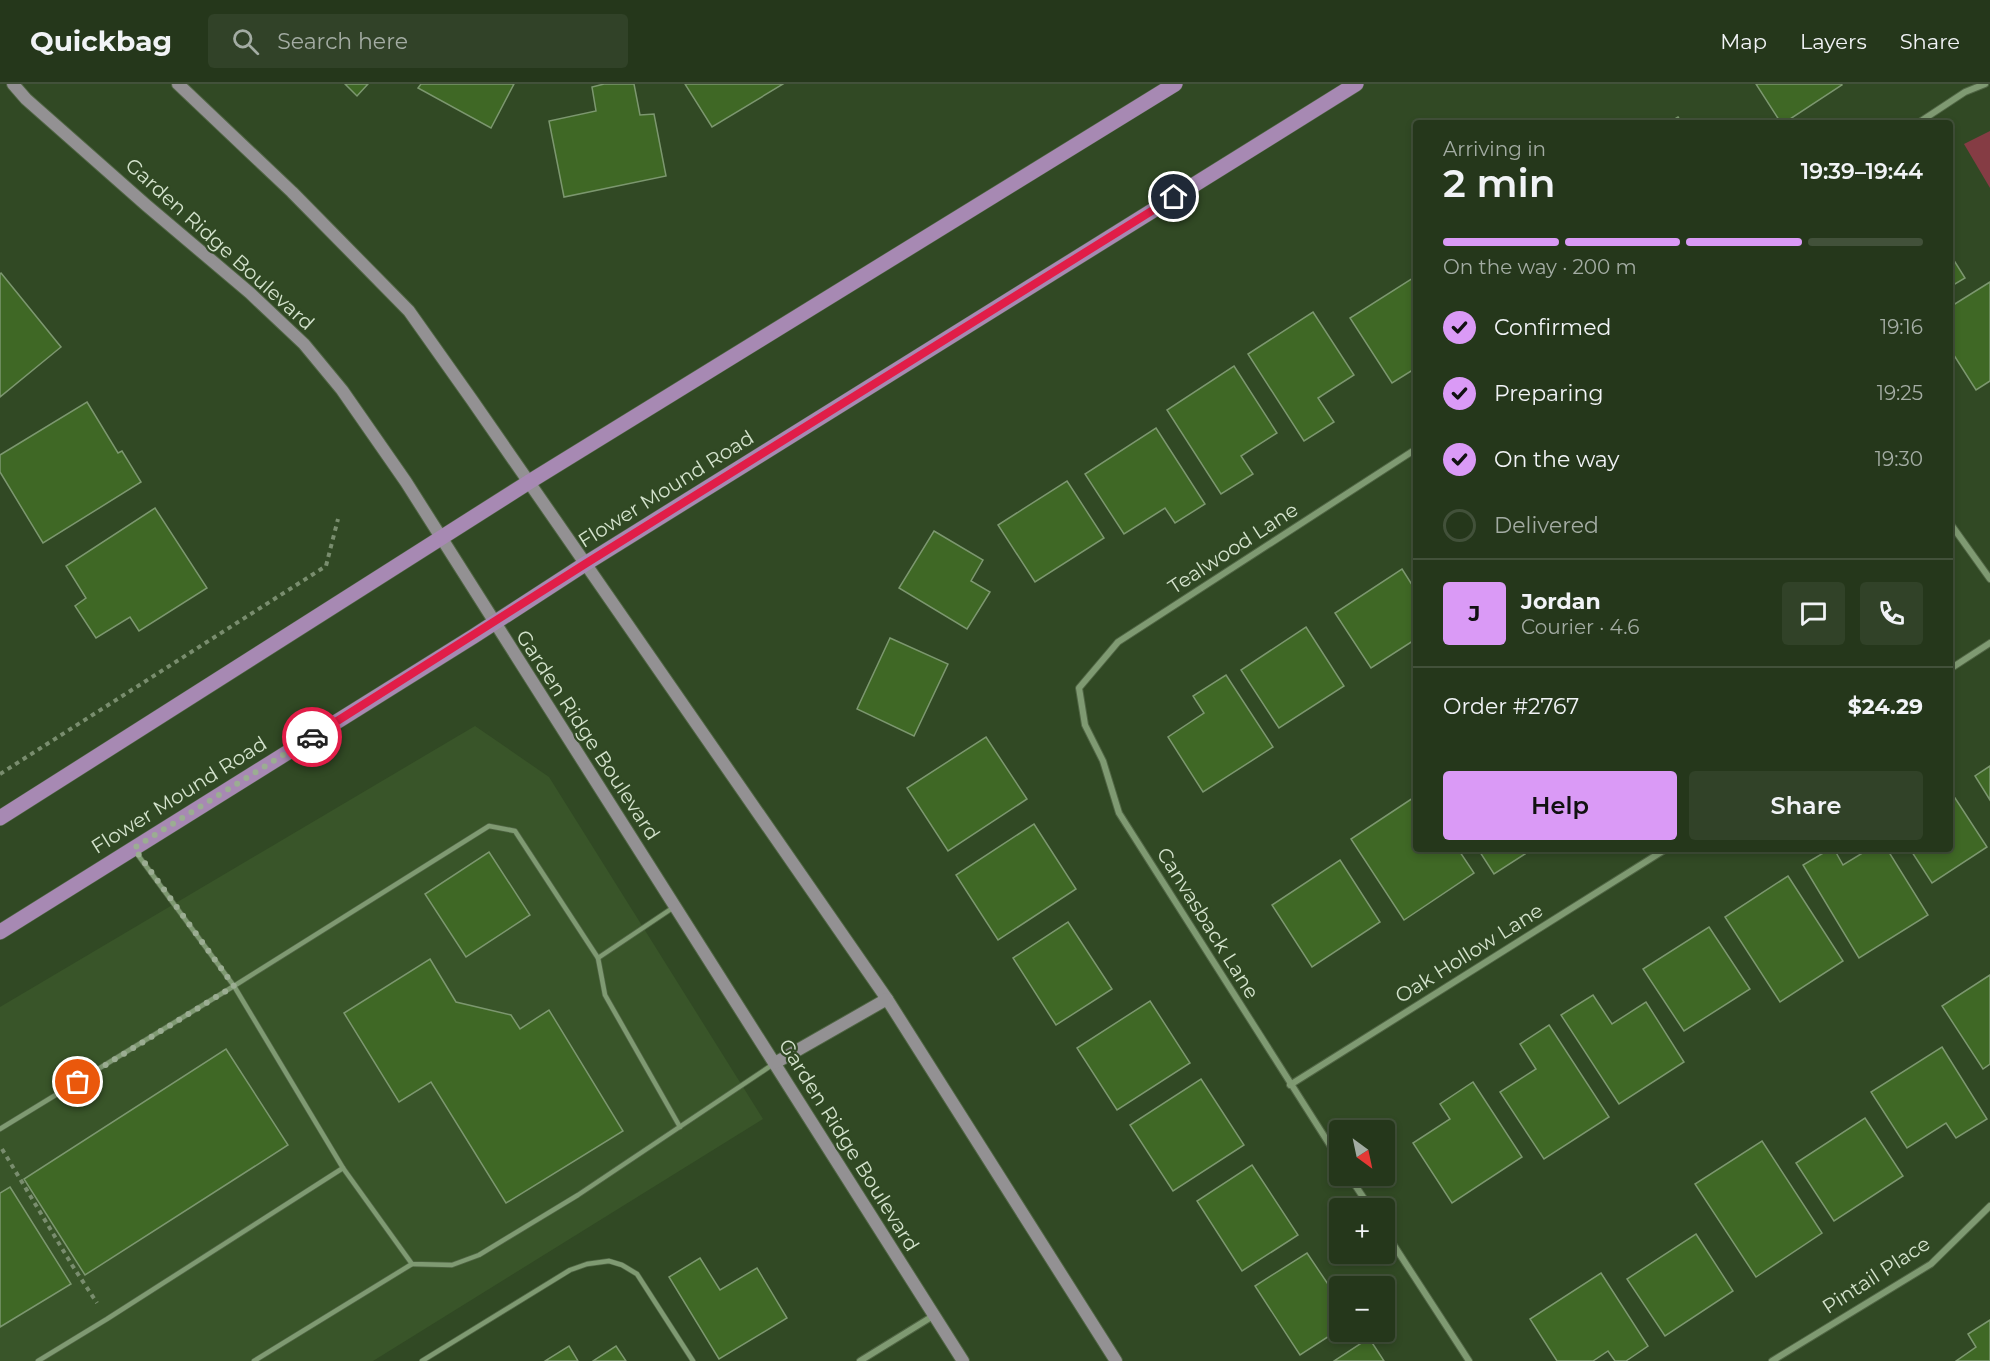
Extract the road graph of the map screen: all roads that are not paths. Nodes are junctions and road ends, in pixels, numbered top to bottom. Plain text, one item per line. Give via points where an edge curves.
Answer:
1 (13, 84) edge
2 (178, 84) edge
3 (1175, 84) edge
4 (1356, 84) edge
5 (1985, 84) edge
6 (1923, 120) edge
7 (1413, 451) edge
8 (529, 482) junction
9 (1953, 527) edge
10 (442, 539) junction
11 (585, 564) junction
12 (1990, 579) edge
13 (494, 623) junction
14 (1990, 644) edge
15 (1953, 667) edge
16 (1079, 688) joint
17 (0, 818) edge
18 (134, 848) junction
19 (1661, 852) edge
20 (675, 907) junction
21 (0, 932) edge
22 (598, 958) junction
23 (234, 986) junction
24 (887, 999) junction
25 (775, 1064) junction
26 (1290, 1085) junction
27 (680, 1127) junction
28 (0, 1129) edge
29 (1329, 1144) edge
30 (343, 1168) junction
31 (1990, 1206) edge
32 (1395, 1247) edge
33 (412, 1264) junction
34 (933, 1316) junction
35 (38, 1361) edge
36 (254, 1361) edge
37 (422, 1361) edge
38 (693, 1361) edge
39 (860, 1361) edge
40 (963, 1361) edge
41 (1116, 1361) edge
42 (1469, 1361) edge
43 (1772, 1361) edge

1 - 10 main road, Garden Ridge Boulevard via 304,344 383,447
2 - 8 main road via 409,311
3 - 8 main road
4 - 11 main road, Flower Mound Road
5 - 6 street via 1965,92
7 - 16 street, Tealwood Lane via 1118,642
8 - 10 main road
8 - 11 main road
9 - 12 street
10 - 13 main road, Garden Ridge Boulevard
10 - 17 main road
11 - 13 main road, Flower Mound Road
11 - 24 main road
13 - 18 main road, Flower Mound Road
13 - 20 main road, Garden Ridge Boulevard
14 - 15 street
16 - 26 street, Canvasback Lane via 1085,725 1103,761 1119,813
18 - 21 main road, Flower Mound Road
18 - 23 lane
19 - 26 street, Oak Hollow Lane
20 - 22 lane
20 - 25 main road, Garden Ridge Boulevard
22 - 23 lane via 515,831 489,826
22 - 27 lane via 605,995
23 - 28 lane
23 - 30 lane
24 - 25 main road
24 - 41 main road
25 - 27 lane
25 - 34 main road, Garden Ridge Boulevard
26 - 29 street, Canvasback Lane
27 - 33 lane via 479,1255 452,1265
30 - 33 lane
30 - 35 lane
31 - 43 street, Pintail Place via 1931,1264
32 - 42 street
33 - 36 lane
34 - 39 street
34 - 40 main road, Garden Ridge Boulevard
37 - 38 lane via 570,1270 609,1261 637,1274

